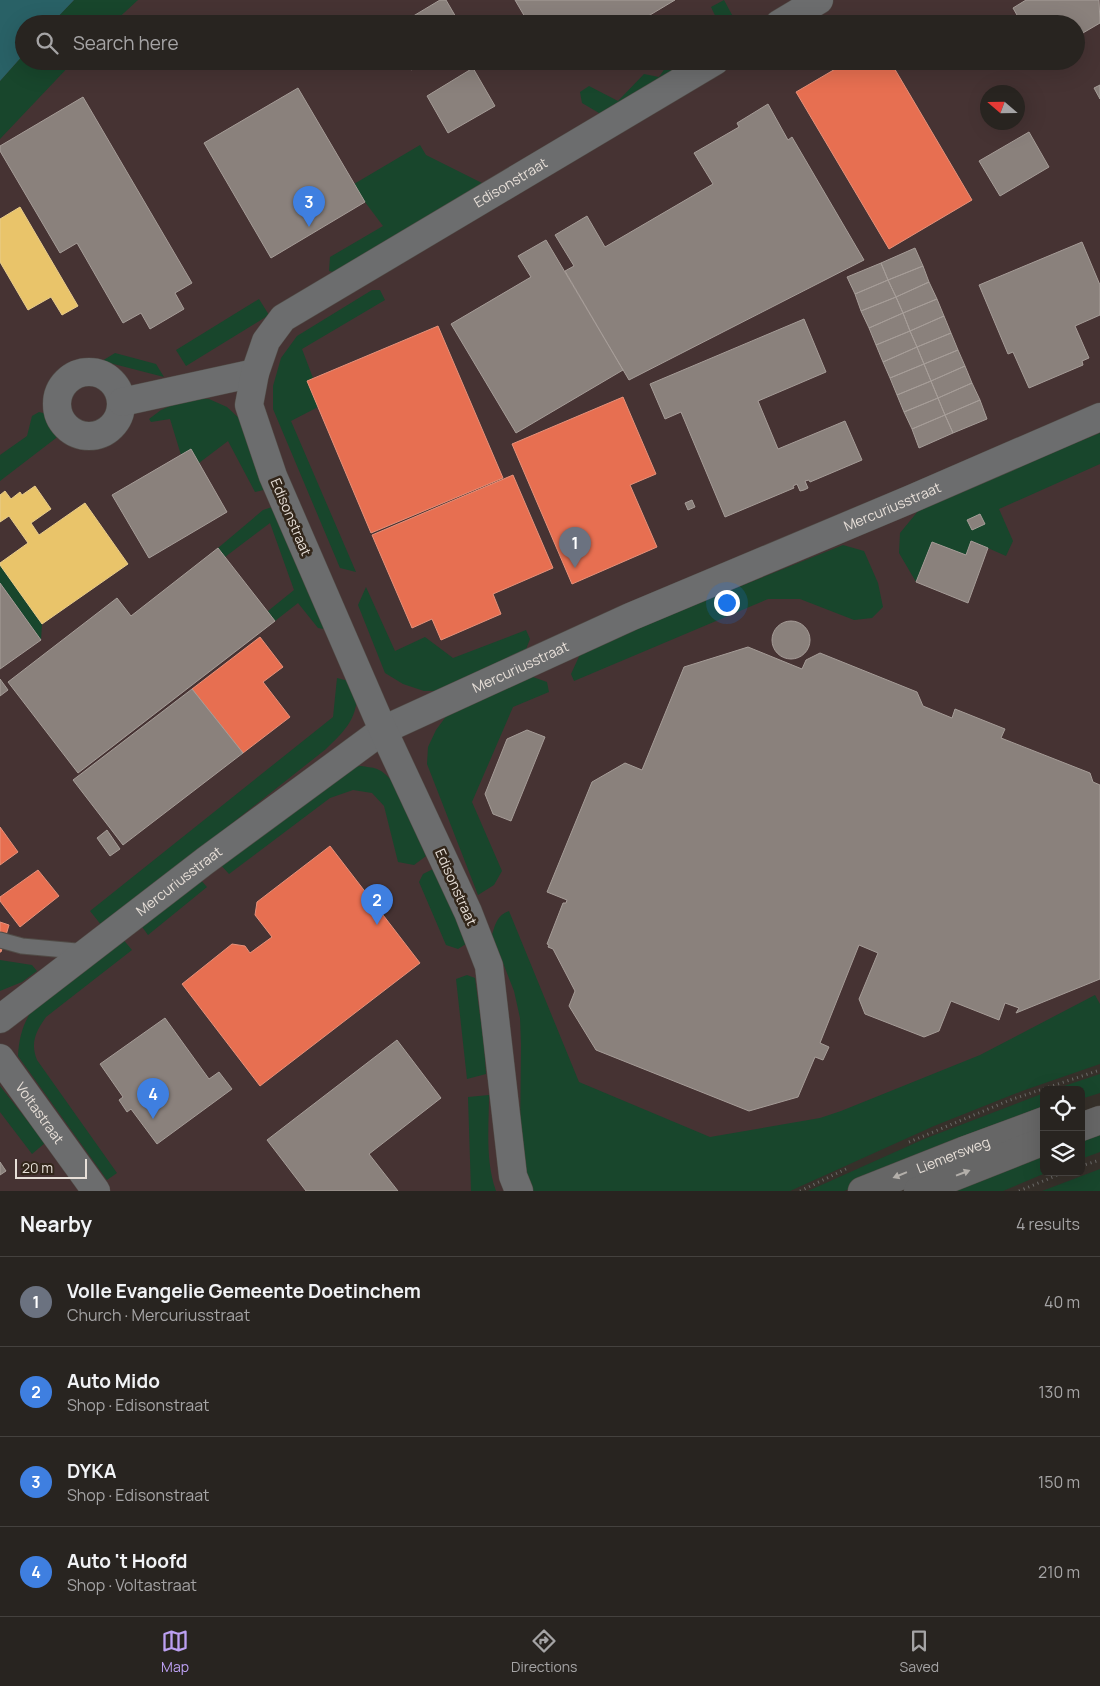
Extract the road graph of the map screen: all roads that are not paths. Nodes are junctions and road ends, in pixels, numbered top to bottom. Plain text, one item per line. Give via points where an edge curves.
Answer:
1 (819, 0) edge
2 (793, 15) edge
3 (700, 70) edge
4 (255, 373) junction
5 (122, 402) dead end
6 (1100, 417) edge
7 (383, 730) junction
8 (0, 940) edge
9 (88, 953) junction
10 (0, 1019) edge
11 (0, 1058) edge
12 (1100, 1101) edge
13 (1085, 1107) edge
14 (1100, 1120) edge
15 (1040, 1122) edge
16 (1085, 1126) edge
17 (1040, 1144) edge
18 (96, 1191) edge
19 (520, 1191) edge
20 (862, 1191) edge
21 (918, 1191) edge

1 - 2 street
3 - 4 street, Edisonstraat via 283,318 266,341
4 - 5 street
4 - 7 street, Edisonstraat via 249,404 273,476
6 - 7 street, Mercuriusstraat via 630,617
7 - 9 street, Mercuriusstraat
7 - 19 street, Edisonstraat via 468,912 489,966 513,1176
8 - 9 lane via 22,946
9 - 10 street, Mercuriusstraat
11 - 18 street, Voltastraat
12 - 13 main road
14 - 16 main road
15 -> 20 main road, Liemersweg
21 -> 17 main road, Liemersweg

